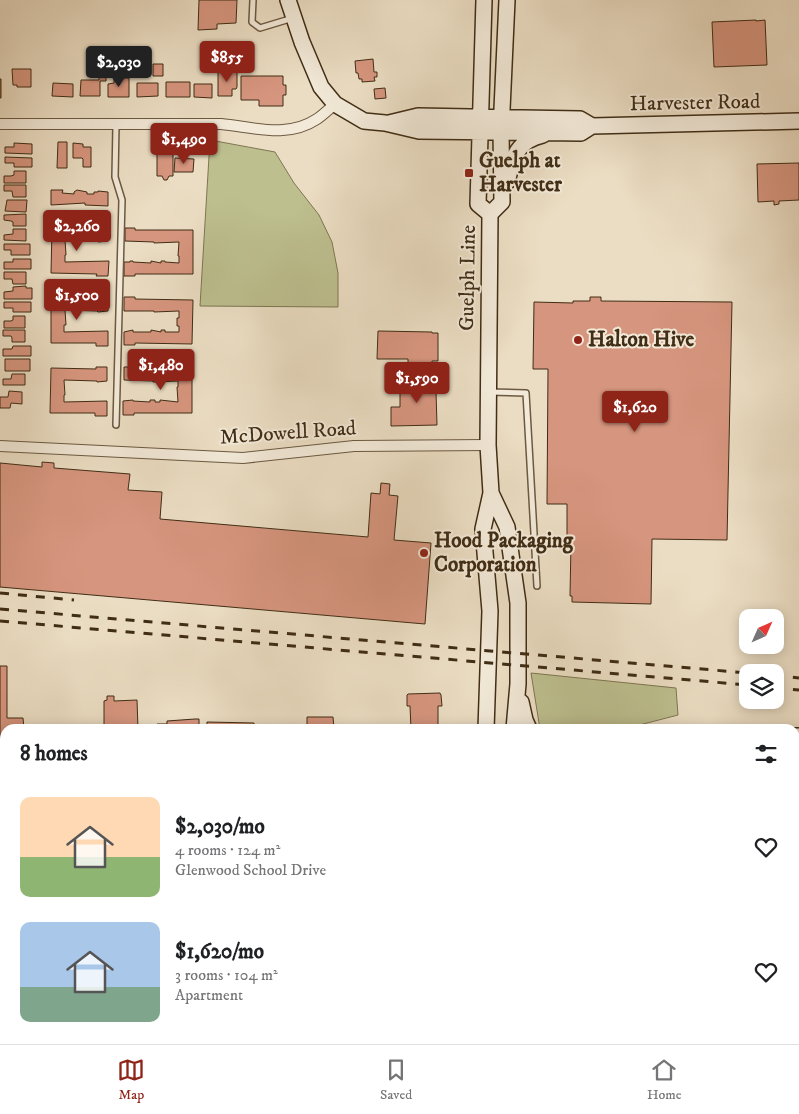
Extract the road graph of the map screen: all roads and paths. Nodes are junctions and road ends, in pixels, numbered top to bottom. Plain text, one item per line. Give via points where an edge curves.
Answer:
1 (253, 0) edge
2 (288, 0) edge
3 (484, 0) edge
4 (508, 0) edge
5 (294, 18) junction
6 (335, 104) junction
7 (799, 121) edge
8 (0, 124) edge
9 (481, 124) junction
10 (502, 124) junction
11 (116, 125) junction
12 (592, 126) junction
13 (554, 132) junction
14 (502, 202) junction
15 (490, 214) junction
16 (489, 392) junction
17 (116, 425) dead end
18 (488, 445) junction
19 (0, 446) edge
20 (491, 493) junction
21 (537, 586) dead end
22 (518, 684) junction
23 (486, 724) edge
24 (514, 724) edge
25 (527, 724) edge

1 - 5 lane via 252,22 260,28
2 - 5 main road
3 - 9 main road, Guelph Line
4 - 10 main road, Guelph Line
5 - 6 main road via 321,87
6 - 9 main road, Harvester Road via 364,121 419,131
6 - 11 street via 316,120 286,130 221,124
7 - 12 main road, Harvester Road
8 - 11 street
9 - 10 main road, Harvester Road
9 - 15 main road, Guelph Line via 478,204
10 - 12 main road, Harvester Road via 580,119
10 - 13 main road, Harvester Road
10 - 14 main road, Guelph Line
11 - 17 lane via 115,177 122,200
12 - 13 main road, Harvester Road via 581,133
13 - 14 main road via 536,136 518,149
14 - 15 main road, Guelph Line
15 - 16 main road, Guelph Line
16 - 18 main road, Guelph Line
16 - 21 lane via 526,393
18 - 19 street, McDowell Road via 354,446 243,458
18 - 20 main road, Guelph Line
20 - 22 main road, Guelph Line via 507,527 518,603
20 - 23 main road, Guelph Line via 483,529 490,611
22 - 24 main road, Guelph Line
22 - 25 main road

